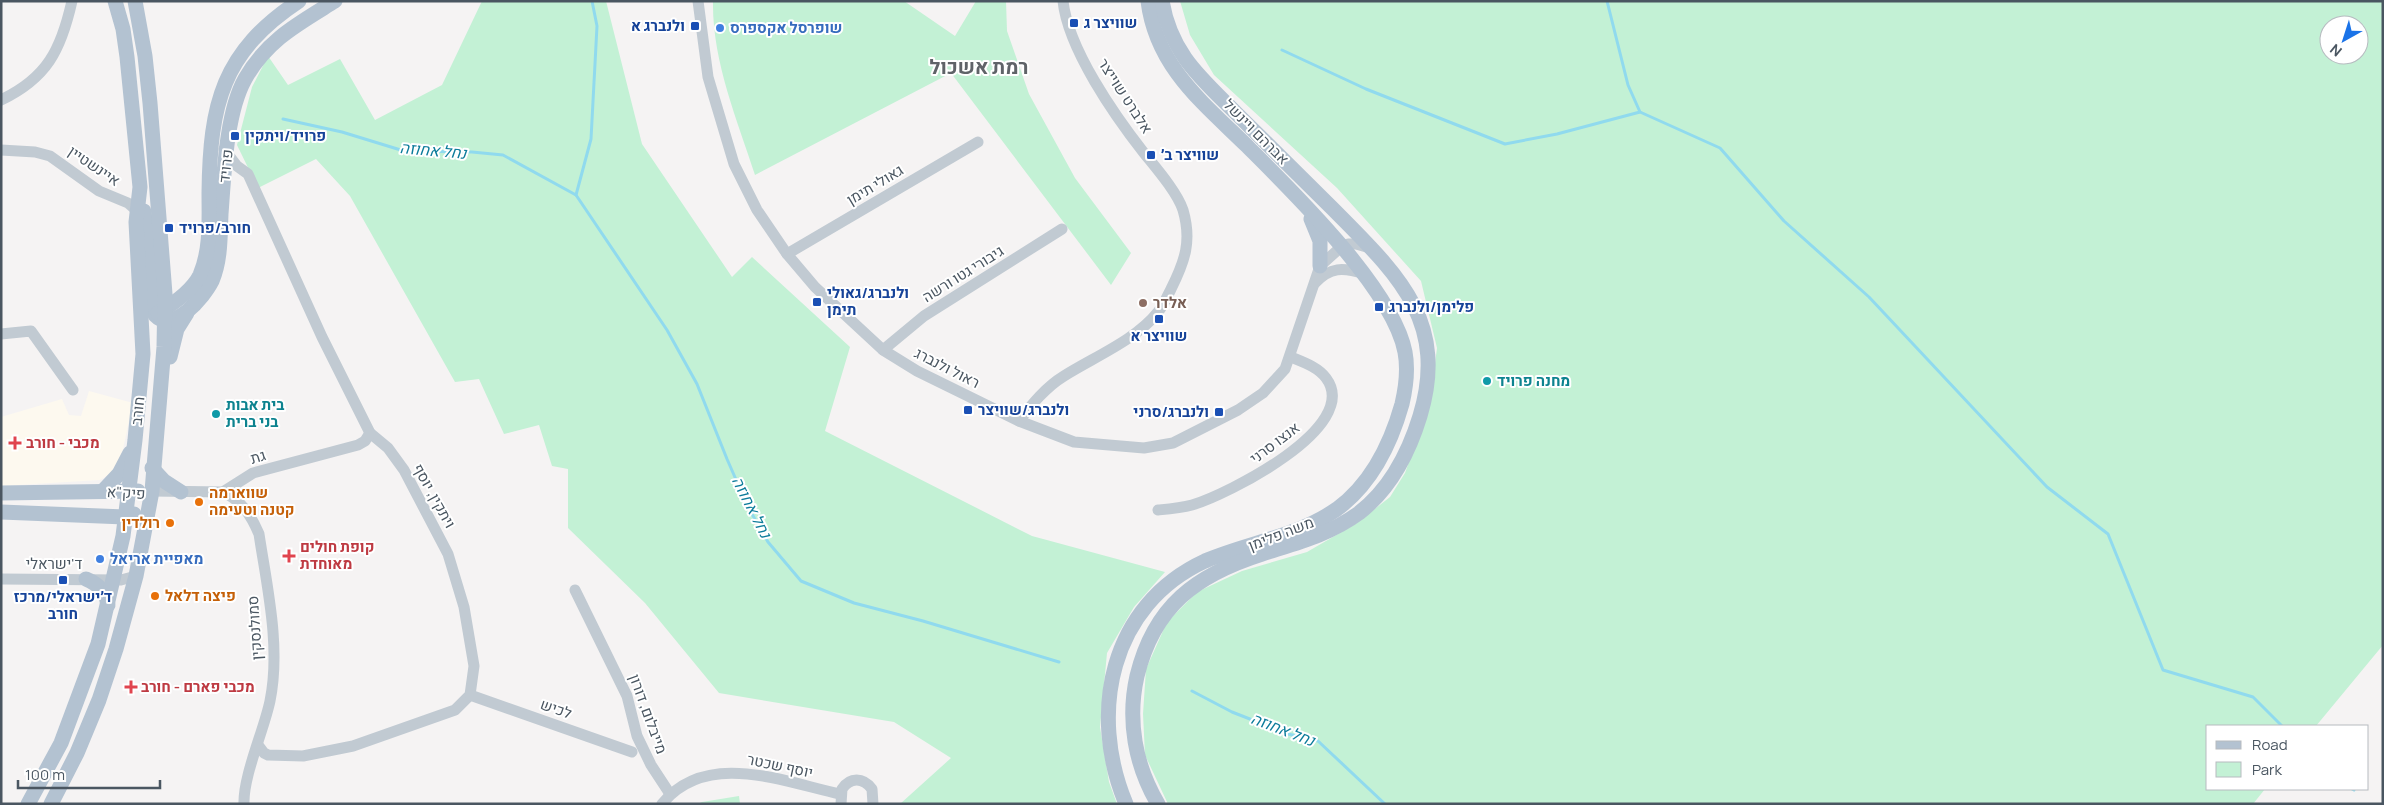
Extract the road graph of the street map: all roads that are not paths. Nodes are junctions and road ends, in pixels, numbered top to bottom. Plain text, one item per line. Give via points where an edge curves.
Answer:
1 (72, 1) edge
2 (115, 1) edge
3 (135, 1) edge
4 (299, 1) edge
5 (335, 1) edge
6 (698, 1) edge
7 (1063, 1) edge
8 (1148, 1) edge
9 (1162, 1) edge
10 (1, 100) edge
11 (213, 130) junction
12 (978, 142) dead end
13 (1, 150) edge
14 (226, 153) junction
15 (140, 187) junction
16 (137, 211) junction
17 (1308, 211) junction
18 (1062, 229) dead end
19 (1341, 247) junction
20 (1372, 249) junction
21 (787, 254) junction
22 (1320, 266) junction
23 (1364, 274) junction
24 (164, 281) junction
25 (194, 283) junction
26 (1315, 283) junction
27 (190, 309) junction
28 (162, 315) junction
29 (142, 327) junction
30 (1, 334) edge
31 (884, 350) junction
32 (1291, 357) junction
33 (73, 390) dead end
34 (160, 394) junction
35 (1019, 421) junction
36 (370, 434) junction
37 (135, 440) junction
38 (152, 468) junction
39 (103, 491) junction
40 (128, 491) junction
41 (152, 491) junction
42 (1, 492) edge
43 (181, 492) junction
44 (223, 492) junction
45 (1158, 510) dead end
46 (1, 512) edge
47 (131, 514) junction
48 (99, 515) junction
49 (123, 536) junction
50 (136, 576) junction
51 (1, 579) edge
52 (86, 579) junction
53 (114, 580) junction
54 (575, 590) dead end
55 (108, 605) junction
56 (470, 695) junction
57 (258, 745) junction
58 (632, 752) dead end
59 (670, 794) junction
60 (841, 799) edge
61 (28, 804) edge
62 (51, 804) edge
63 (244, 804) edge
64 (662, 804) edge
65 (873, 804) edge
66 (1126, 804) edge
67 (1158, 804) edge

1 - 10 street via 59,46 51,60 30,84
2 - 15 main road, חורב via 123,29
3 - 24 main road, חורב via 147,75
4 - 11 main road, פרויד via 264,26 241,54 221,94
5 - 14 main road, פרויד via 286,31 262,54 244,81
6 - 21 street, ראול ולנברג via 708,77 734,164 756,210
7 - 35 street, אלברט שוייצר via 1064,15 1080,53 1123,126 1182,207 1187,227 1187,252 1159,312 1096,359 1064,376 1034,401
8 - 17 main road, אברהם ויינשל via 1150,21 1182,82
9 - 20 main road, אברהם ויינשל via 1175,42 1190,68
11 - 14 street, ויתקין, יוסף
11 - 25 main road, פרויד via 207,250
12 - 21 street, גאולי תימן
13 - 16 street, איינשטיין via 50,156 99,191 128,203
14 - 27 main road, פרויד via 218,258 212,280
14 - 36 street, ויתקין, יוסף via 248,174
15 - 16 main road, חורב
15 - 28 main road
16 - 29 main road, חורב
17 - 19 main road, אברהם ויינשל
17 - 22 main road via 1320,241
18 - 31 street, גיבורי גטו ורשה via 924,316
19 - 20 street via 1356,244
19 - 22 street
19 - 23 main road, משה פלימן
20 - 67 main road, משה פלימן via 1408,292 1427,342 1428,379 1414,430 1391,478 1359,513 1323,534 1204,578 1181,596 1152,632 1133,702 1134,738 1144,775
21 - 31 street, ראול ולנברג via 815,287
22 - 26 street, ראול ולנברג
23 - 26 street via 1339,269 1329,271
23 - 66 main road, משה פלימן via 1386,306 1404,349 1407,366 1404,393 1388,445 1369,476 1338,508 1287,535 1221,555 1188,570 1161,591 1139,616 1116,662 1108,709 1109,749
24 - 25 main road via 177,288
24 - 28 main road, חורב
25 - 28 main road, פרויד
26 - 32 street, ראול ולנברג
27 - 28 main road, פרויד via 177,318
27 - 34 main road via 176,332
28 - 29 main road, פרויד
28 - 34 main road, חורב
29 - 37 main road, חורב via 142,371
30 - 33 street via 31,330
31 - 35 street, ראול ולנברג via 917,371
32 - 35 street, ראול ולנברג via 1285,369 1262,393 1231,414 1173,443 1144,448 1074,442
32 - 45 street, אנצו סרני via 1322,374 1331,388 1330,405 1314,432 1270,469 1223,493 1192,505
34 - 38 main road, חורב
36 - 44 street, גת via 358,445 254,473
36 - 56 street, ויתקין, יוסף via 388,448 404,470 448,554 470,631 474,666
37 - 39 main road via 122,469
37 - 40 main road, חורב
38 - 41 main road, חורב
38 - 43 main road
39 - 40 main road, פיק"א
39 - 42 main road, פיק"א
40 - 41 main road, פיק"א
40 - 47 main road, חורב
41 - 43 street
41 - 47 main road, פיק"א via 144,505
41 - 50 main road, חורב
43 - 44 street
44 - 57 street, סמולנסקין via 243,505 252,518 259,534 266,575 274,647 273,681
46 - 48 main road, פיק"א
47 - 48 main road, פיק"א
47 - 49 main road, חורב
47 - 50 main road
48 - 49 main road via 110,521
49 - 53 main road, חורב
50 - 53 street, ד'ישראלי
50 - 62 main road, חורב via 99,700
51 - 52 street, ד'ישראלי
52 - 53 street, ד'ישראלי
52 - 55 main road via 100,587
53 - 55 main road, חורב
54 - 59 street, מייבלום, דורון via 628,696 638,736 651,765
55 - 61 main road, חורב via 92,661 61,743
56 - 57 street via 455,710 353,746 303,756 268,755
56 - 58 street, לכיש
57 - 63 street, סמולנסקין via 246,784
59 - 60 street, יוסף שכטר via 702,777 737,772
59 - 64 street, יוסף שכטר
60 - 65 street, יוסף שכטר via 849,781 865,781 872,789

